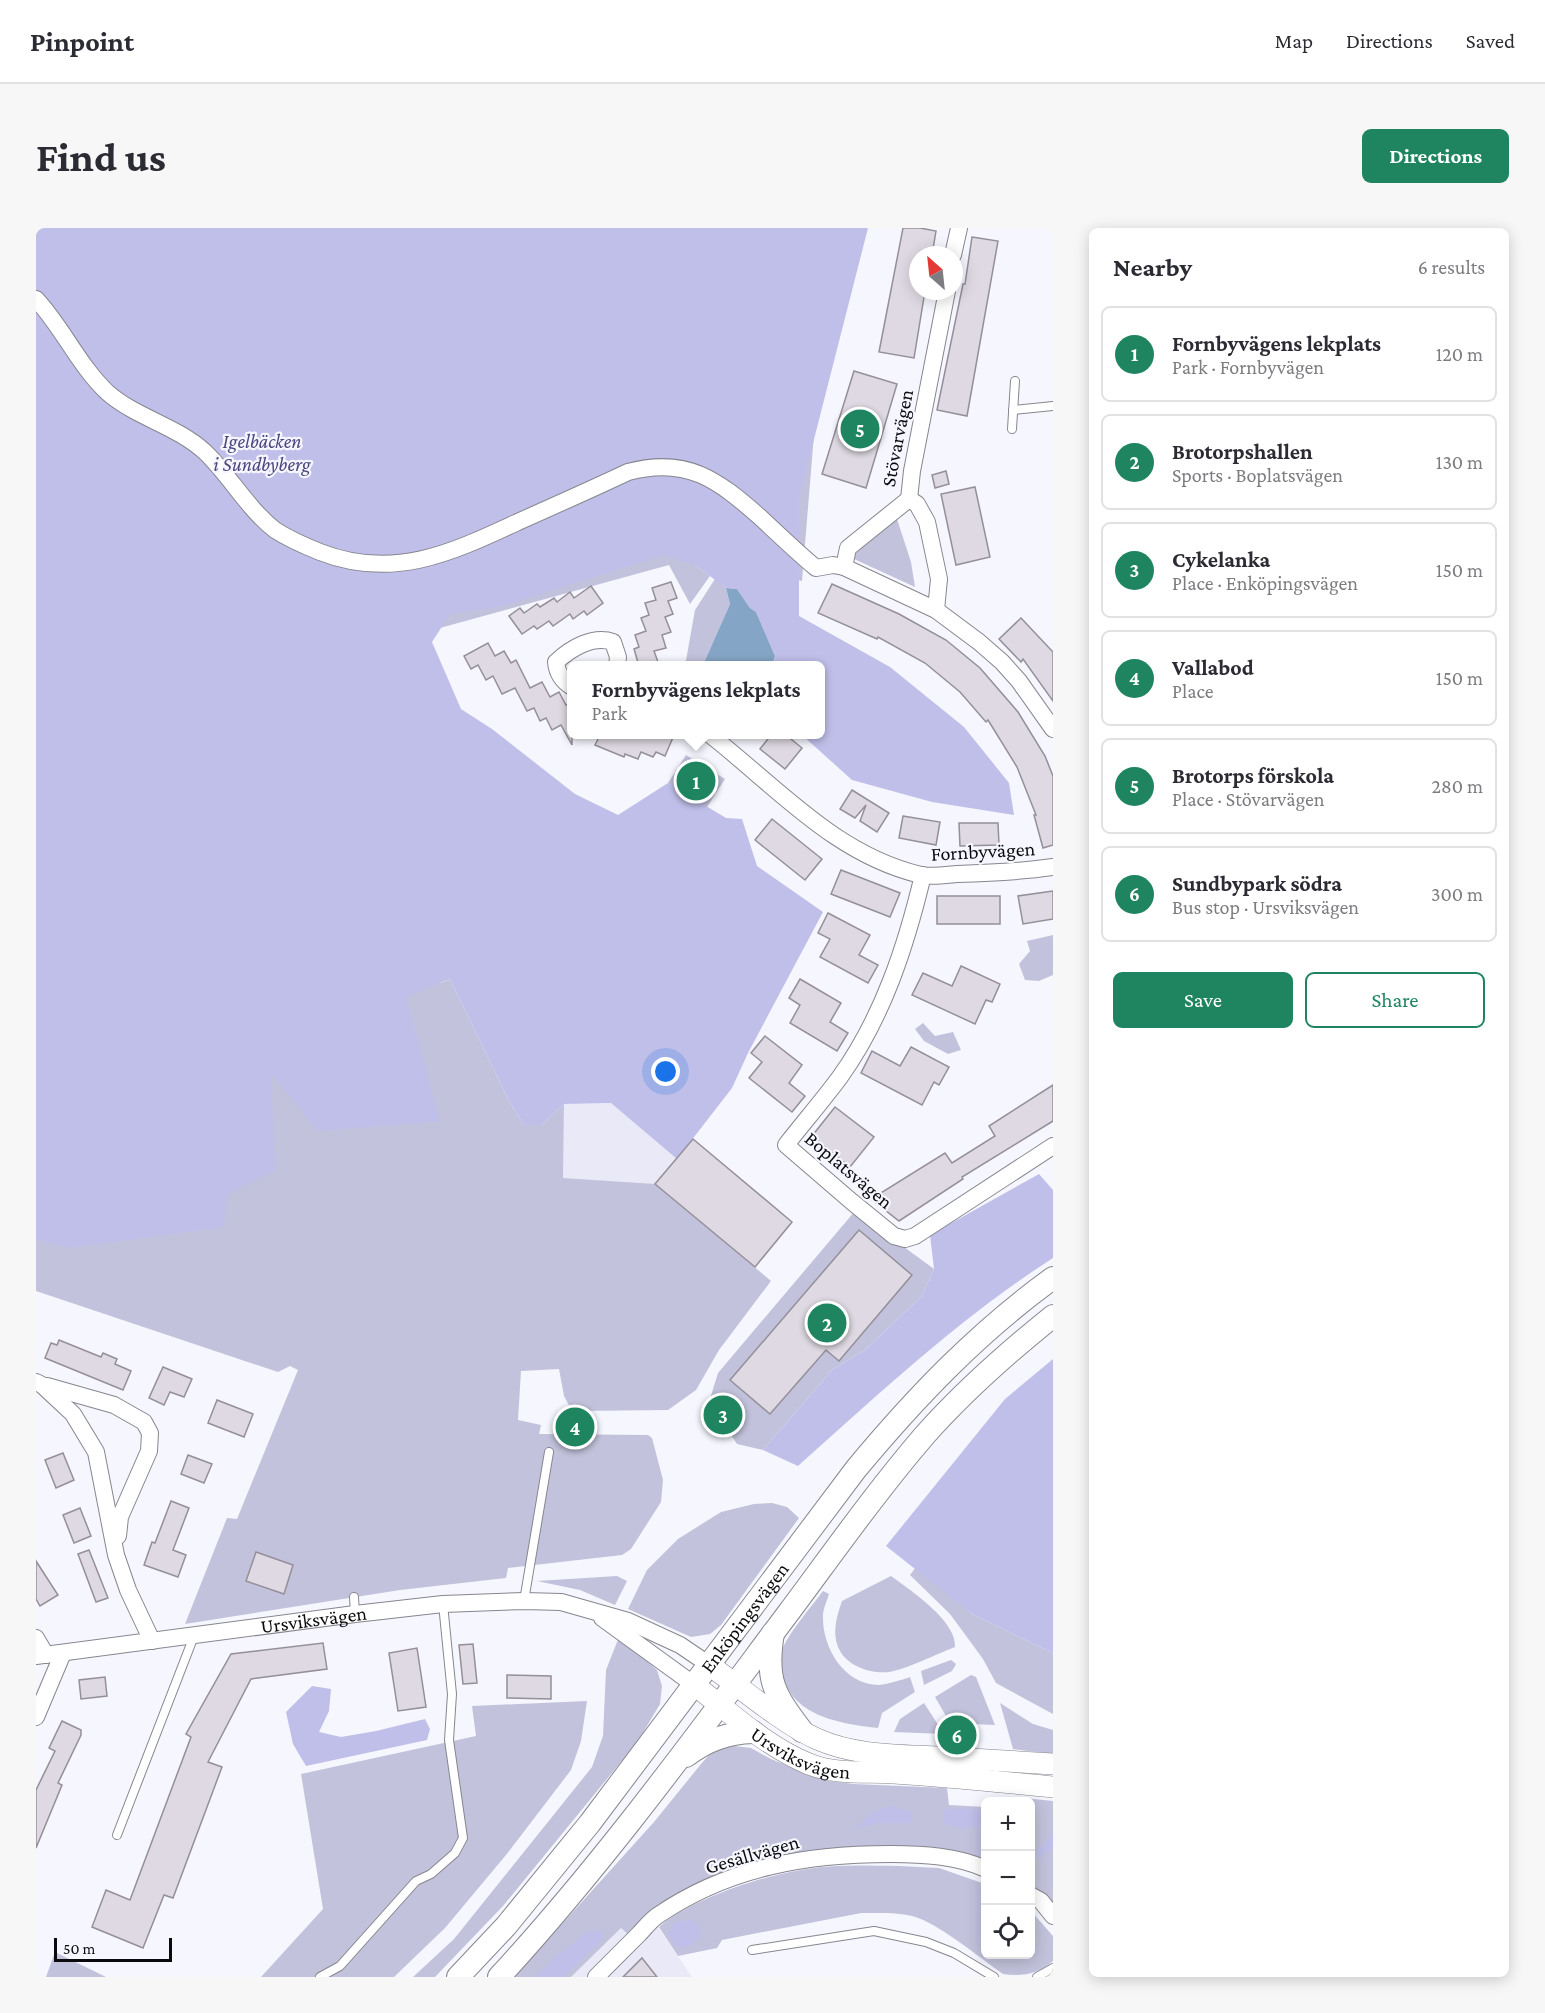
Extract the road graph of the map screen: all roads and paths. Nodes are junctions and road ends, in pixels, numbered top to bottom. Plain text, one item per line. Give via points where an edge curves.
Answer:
1 (959, 228) edge
2 (956, 246) edge
3 (36, 299) edge
4 (944, 300) edge
5 (1015, 381) dead end
6 (1053, 406) edge
7 (1013, 410) junction
8 (1012, 429) dead end
9 (909, 499) junction
10 (844, 567) junction
11 (936, 610) junction
12 (618, 661) edge
13 (567, 684) edge
14 (1053, 729) edge
15 (714, 739) edge
16 (1053, 867) edge
17 (923, 875) junction
18 (1053, 1146) edge
19 (1053, 1278) edge
20 (1053, 1316) edge
21 (39, 1383) edge
22 (549, 1452) dead end
23 (116, 1555) junction
24 (524, 1600) junction
25 (443, 1604) junction
26 (592, 1610) junction
27 (774, 1632) junction
28 (194, 1635) junction
29 (36, 1638) edge
30 (152, 1641) junction
31 (63, 1653) junction
32 (41, 1656) edge
33 (708, 1664) junction
34 (735, 1683) junction
35 (693, 1684) junction
36 (719, 1704) junction
37 (36, 1717) edge
38 (802, 1731) junction
39 (753, 1732) junction
40 (1053, 1764) edge
41 (671, 1767) junction
42 (1053, 1787) edge
43 (117, 1835) dead end
44 (981, 1867) edge
45 (1035, 1897) edge
46 (1053, 1916) edge
47 (752, 1950) dead end
48 (1053, 1968) edge
49 (320, 1977) edge
50 (458, 1977) edge
51 (499, 1977) edge
52 (596, 1977) edge
53 (994, 1977) edge
54 (1037, 1977) edge

1 - 2 street
3 - 10 street via 110,394 194,442 275,530 332,556 390,565 435,557 628,472 662,466 681,468 717,482 816,568
4 - 9 street, Stövarvägen
5 - 7 lane
6 - 7 lane
7 - 8 lane
9 - 10 street, Stövarvägen via 848,548
9 - 11 street via 917,504 927,522 939,579
10 - 11 street
11 - 14 street via 1002,662
12 - 13 street via 613,642 602,639 567,652 556,662
15 - 17 street, Fornbyvägen via 837,838 885,864
16 - 17 street, Fornbyvägen via 1018,873
17 - 18 street, Boplatsvägen via 908,935 880,1008 841,1076 786,1145 894,1236 905,1239
19 - 33 main road, Enköpingsvägen via 982,1335 903,1413 855,1469
20 - 27 main road, Enköpingsvägen via 1009,1351 925,1436
21 - 23 street via 73,1414 96,1452
21 - 23 street via 114,1405 144,1422 150,1432 149,1451 120,1516
22 - 24 lane
23 - 30 street
24 - 25 street, Ursviksvägen
24 - 26 street, Ursviksvägen via 561,1602
25 - 28 street, Ursviksvägen via 354,1606
25 - 49 lane via 452,1694 449,1740 463,1838 455,1853 416,1881 340,1966
26 - 33 street, Ursviksvägen via 628,1621 680,1645
26 - 35 street, Ursviksvägen
27 - 34 main road, Enköpingsvägen
27 - 38 main road via 770,1673 784,1707
28 - 30 street, Ursviksvägen
28 - 43 lane
29 - 32 street
30 - 31 street, Ursviksvägen
31 - 32 street, Ursviksvägen
31 - 37 street
33 - 34 street, Ursviksvägen
33 - 35 main road, Enköpingsvägen
34 - 36 main road, Enköpingsvägen
34 - 38 street, Ursviksvägen
35 - 36 street, Ursviksvägen
35 - 50 main road, Enköpingsvägen via 590,1823 506,1926
36 - 39 street, Ursviksvägen
36 - 41 main road, Enköpingsvägen
38 - 40 street, Ursviksvägen via 854,1750
39 - 41 main road via 731,1733 712,1740
39 - 42 street, Ursviksvägen via 795,1758 832,1770
41 - 51 main road, Enköpingsvägen via 554,1916
44 - 52 street, Gesällvägen via 950,1858 873,1854 798,1859 748,1872 698,1892 655,1917
45 - 46 street
47 - 53 lane via 874,1930 926,1942 954,1953
48 - 54 lane

